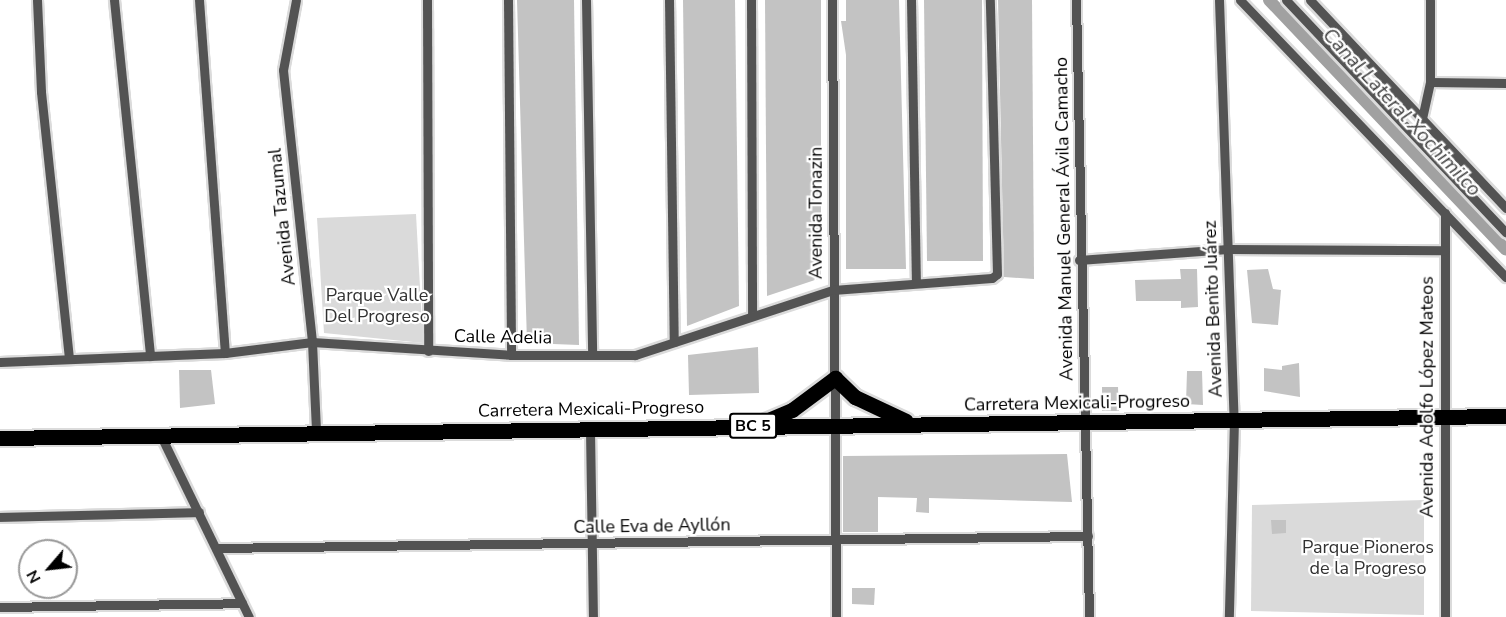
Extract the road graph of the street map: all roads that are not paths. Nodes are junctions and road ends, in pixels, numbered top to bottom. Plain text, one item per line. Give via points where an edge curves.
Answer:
1 (37, 0) edge
2 (114, 0) edge
3 (199, 0) edge
4 (296, 0) edge
5 (427, 0) edge
6 (508, 0) edge
7 (586, 0) edge
8 (669, 0) edge
9 (751, 0) edge
10 (832, 0) edge
11 (911, 0) edge
12 (990, 0) edge
13 (1076, 0) edge
14 (1220, 0) edge
15 (1240, 0) edge
16 (1286, 0) edge
17 (1310, 0) edge
18 (1430, 0) edge
19 (1430, 82) junction
20 (1506, 83) edge
21 (1421, 121) junction
22 (1418, 137) junction
23 (1506, 208) edge
24 (1445, 213) junction
25 (1506, 233) edge
26 (1228, 249) junction
27 (1445, 250) junction
28 (1079, 260) junction
29 (1506, 277) edge
30 (916, 282) junction
31 (833, 290) junction
32 (752, 314) junction
33 (312, 342) junction
34 (674, 342) junction
35 (428, 351) junction
36 (225, 353) junction
37 (592, 354) junction
38 (511, 355) junction
39 (150, 356) junction
40 (69, 359) junction
41 (0, 362) edge
42 (835, 378) junction
43 (1506, 416) edge
44 (1441, 417) junction
45 (1234, 420) junction
46 (1086, 423) junction
47 (913, 424) junction
48 (753, 426) junction
49 (837, 427) junction
50 (590, 430) junction
51 (316, 431) junction
52 (160, 434) junction
53 (0, 438) edge
54 (200, 512) junction
55 (0, 517) edge
56 (1088, 536) junction
57 (835, 539) junction
58 (592, 543) junction
59 (216, 548) junction
60 (242, 603) junction
61 (0, 607) edge
62 (249, 617) edge
63 (593, 617) edge
64 (836, 617) edge
65 (1089, 617) edge
66 (1229, 617) edge
67 (1445, 617) edge

1 - 40 street via 41,92
2 - 39 street
3 - 36 street
4 - 33 street, Avenida Tazumal via 283,70
5 - 35 street
6 - 38 street
7 - 37 street
8 - 34 street
9 - 32 street
10 - 31 street, Avenida Tonazin
11 - 30 street
12 - 30 street, Calle Adelia via 995,276
13 - 28 street, Avenida Manuel General Ávila Camacho
14 - 26 street, Avenida Benito Juárez
15 - 24 street
16 - 22 street
17 - 21 street
18 - 19 street
19 - 20 street
19 - 21 street
21 - 22 street
21 - 23 street
22 - 25 street
24 - 27 street, Avenida Adolfo López Mateos
24 - 29 street
26 - 27 street
26 - 28 street
26 - 45 street, Avenida Benito Juárez
27 - 44 street, Avenida Adolfo López Mateos
28 - 46 street, Avenida Manuel General Ávila Camacho
30 - 31 street, Calle Adelia
31 - 32 street, Calle Adelia
31 - 42 street, Avenida Tonazin
32 - 34 street, Calle Adelia
33 - 35 street, Calle Adelia
33 - 36 street, Calle Adelia
33 - 51 street, Avenida Tazumal
34 - 37 street, Calle Adelia via 635,355
35 - 38 street, Calle Adelia
36 - 39 street, Calle Adelia
37 - 38 street, Calle Adelia
39 - 40 street, Calle Adelia
40 - 41 street, Calle Adelia
42 - 47 main road via 855,397
42 - 48 main road via 792,410
42 - 49 street, Avenida Tonazin
43 - 44 main road, Carretera Mexicali-Progreso / BC 5
44 - 45 main road, Carretera Mexicali-Progreso / BC 5
44 - 67 street, Avenida Adolfo López Mateos
45 - 46 main road, Carretera Mexicali-Progreso / BC 5
45 - 66 street, Avenida Benito Juárez
46 - 47 main road, Carretera Mexicali-Progreso / BC 5
46 - 56 street, Avenida Manuel General Ávila Camacho
47 - 49 main road, Carretera Mexicali-Progreso / BC 5
48 - 49 main road, Carretera Mexicali-Progreso / BC 5
48 - 50 main road, Carretera Mexicali-Progreso / BC 5
49 - 57 street, Avenida Tonazin
50 - 51 main road, Carretera Mexicali-Progreso / BC 5
50 - 58 street
51 - 52 main road, Carretera Mexicali-Progreso / BC 5
52 - 53 main road, Carretera Mexicali-Progreso / BC 5
52 - 54 street
54 - 55 street
54 - 59 street
56 - 57 street, Calle Eva de Ayllón
56 - 65 street, Avenida Manuel General Ávila Camacho
57 - 58 street, Calle Eva de Ayllón
57 - 64 street, Avenida Tonazin
58 - 59 street, Calle Eva de Ayllón
58 - 63 street
59 - 60 street
60 - 61 street
60 - 62 street

